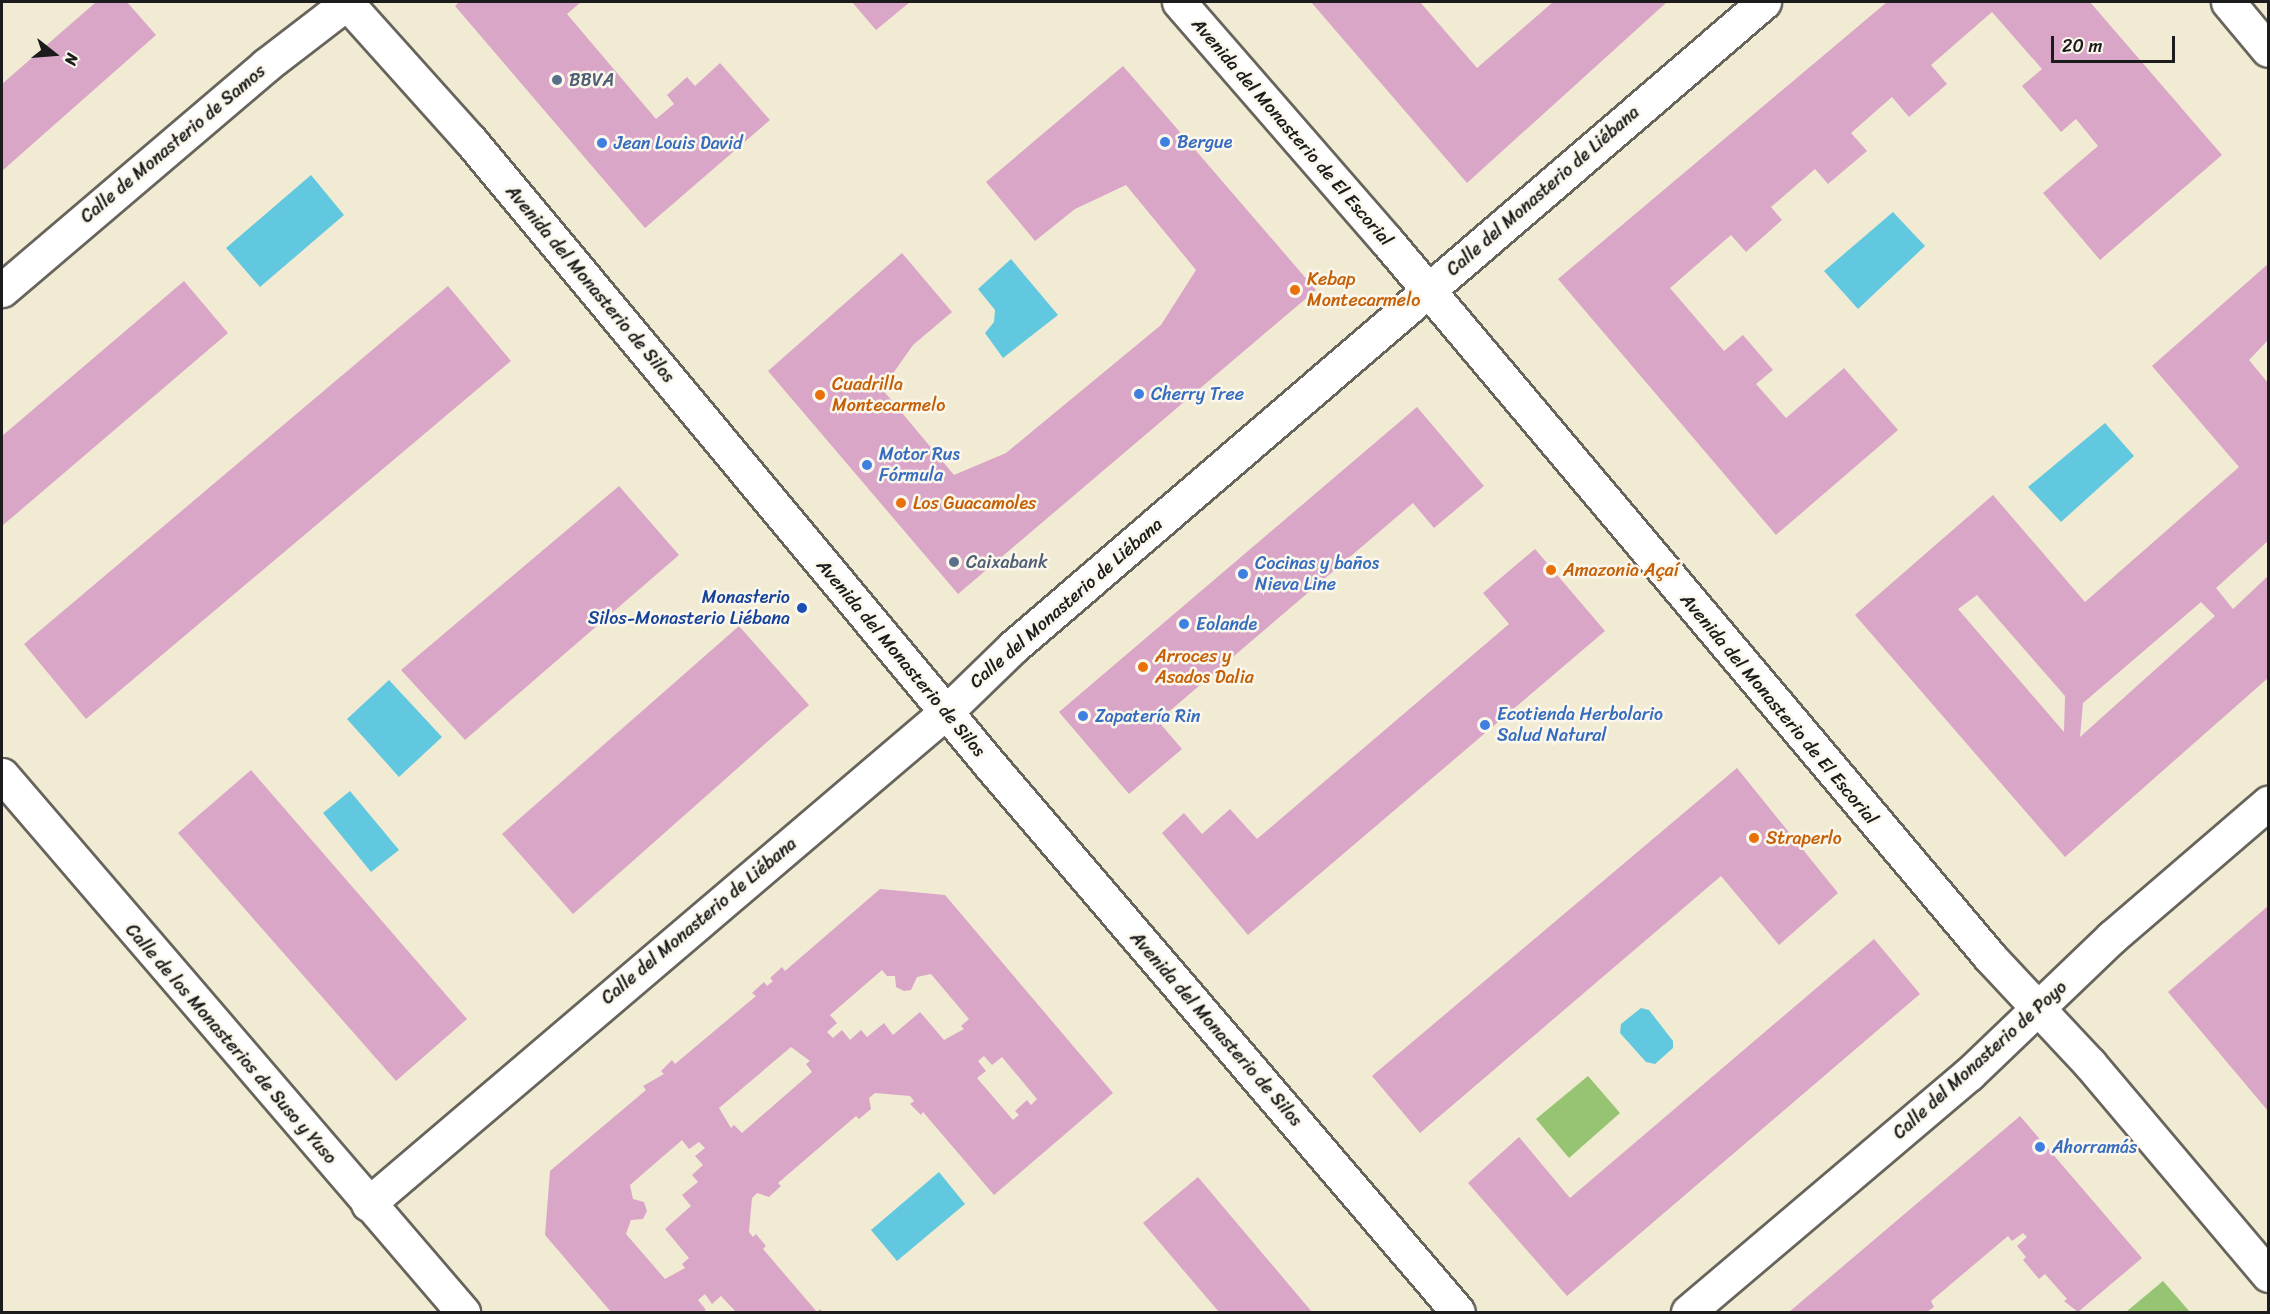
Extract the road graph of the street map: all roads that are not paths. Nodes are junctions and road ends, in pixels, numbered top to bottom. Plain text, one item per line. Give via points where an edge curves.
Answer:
1 (347, 2) edge
2 (1179, 2) edge
3 (1764, 2) edge
4 (2228, 2) edge
5 (2268, 50) edge
6 (1428, 289) junction
7 (2, 290) edge
8 (947, 711) junction
9 (2, 775) edge
10 (2268, 804) edge
11 (2038, 1009) junction
12 (368, 1204) junction
13 (2268, 1275) edge
14 (463, 1312) edge
15 (1458, 1312) edge
16 (1688, 1312) edge

1 - 7 street, Calle de Monasterio de Samos via 266,65
1 - 8 street, Avenida del Monasterio de Silos via 483,156
2 - 6 street, Avenida del Monasterio de El Escorial
3 - 6 street, Calle del Monasterio de Liébana
4 - 5 street
6 - 8 street, Calle del Monasterio de Liébana via 1013,647
6 - 11 street, Avenida del Monasterio de El Escorial via 1749,674
8 - 12 street, Calle del Monasterio de Liébana
8 - 15 street, Avenida del Monasterio de Silos
9 - 12 street, Calle de los Monasterios de Suso y Yuso
10 - 11 street, Calle del Monasterio de Poyo via 2112,937
11 - 13 street, Avenida del Monasterio de El Escorial via 2090,1064
11 - 16 street, Calle del Monasterio de Poyo via 1969,1074
12 - 14 street, Calle de los Monasterios de Suso y Yuso

